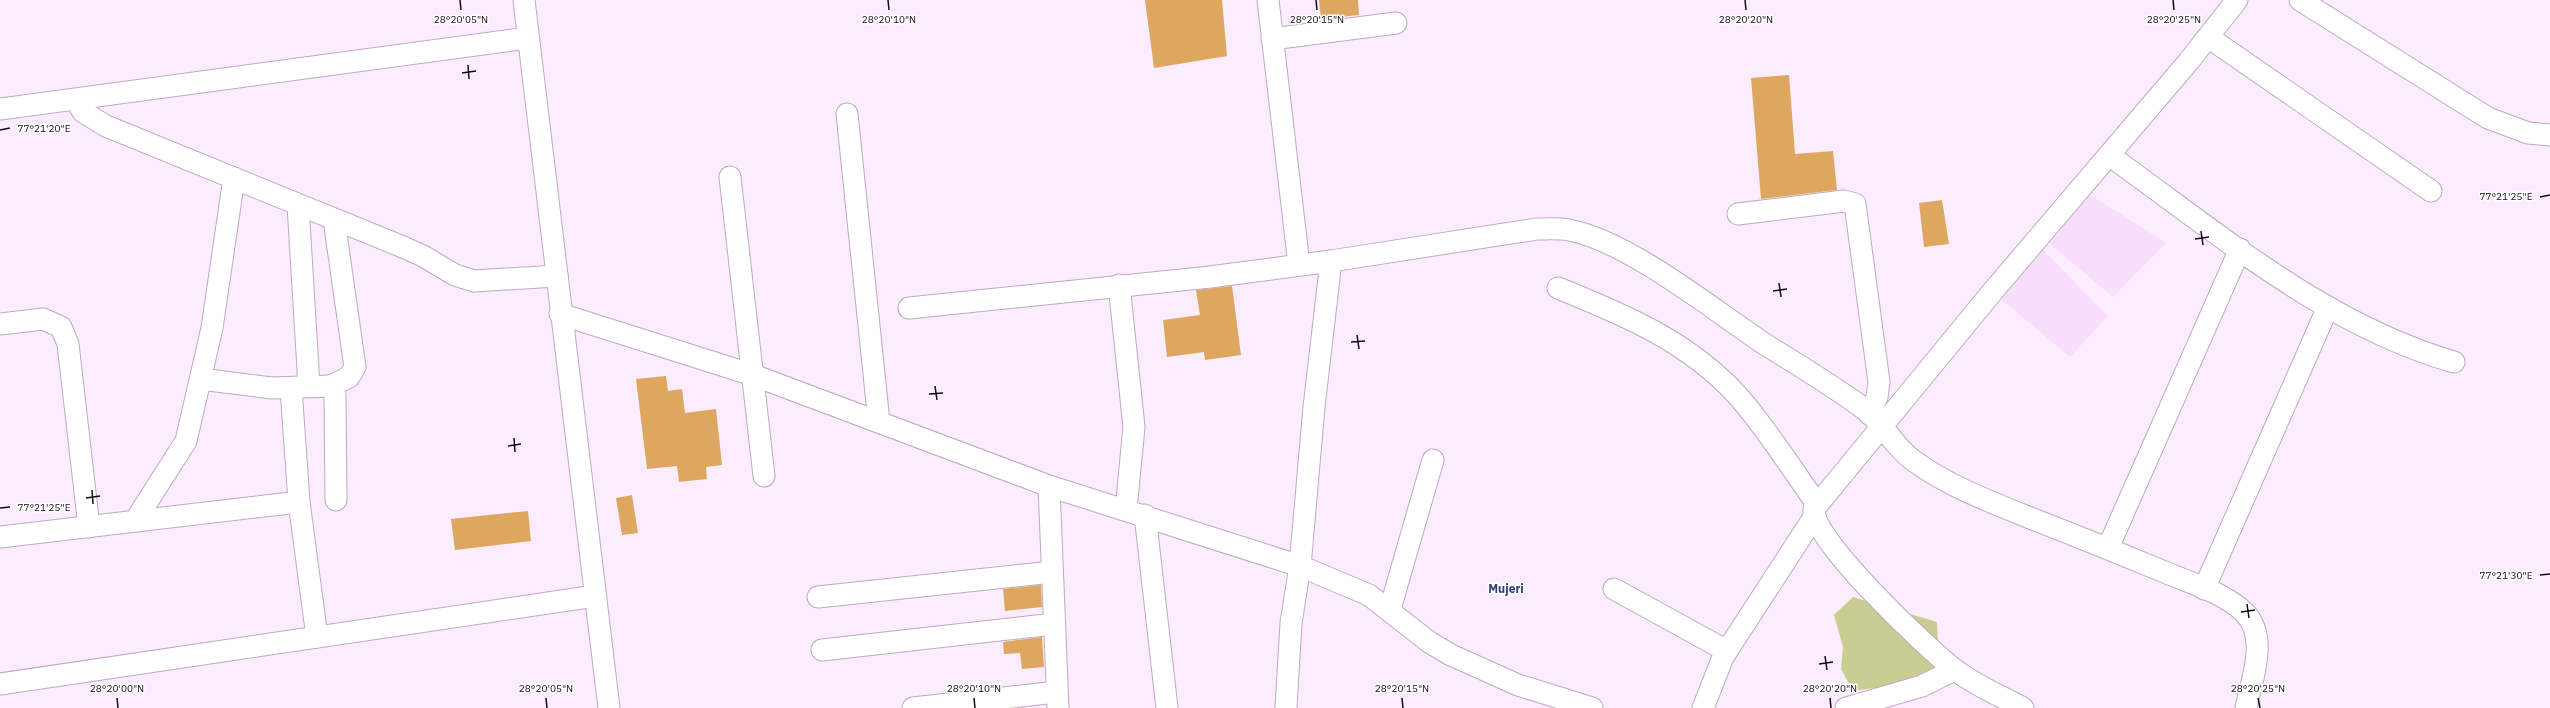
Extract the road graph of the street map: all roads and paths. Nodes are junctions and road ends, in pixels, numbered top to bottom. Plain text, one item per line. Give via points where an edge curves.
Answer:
1 (1268, 0) edge
2 (2237, 0) edge
3 (2300, 0) edge
4 (527, 2) edge
5 (1396, 23) dead end
6 (2208, 37) junction
7 (528, 38) junction
8 (1272, 39) junction
9 (76, 100) junction
10 (0, 109) edge
11 (847, 114) dead end
12 (2550, 135) edge
13 (2110, 156) junction
14 (730, 177) dead end
15 (234, 178) junction
16 (2431, 191) dead end
17 (298, 206) junction
18 (1738, 214) dead end
19 (334, 220) junction
20 (2240, 249) junction
21 (1331, 261) junction
22 (1299, 265) junction
23 (556, 276) junction
24 (1119, 285) junction
25 (1558, 288) dead end
26 (2328, 307) junction
27 (909, 308) dead end
28 (560, 314) junction
29 (0, 324) edge
30 (2454, 362) dead end
31 (753, 375) junction
32 (201, 379) junction
33 (331, 386) junction
34 (300, 387) junction
35 (1875, 419) junction
36 (879, 422) junction
37 (1432, 460) dead end
38 (764, 476) dead end
39 (1049, 486) junction
40 (336, 500) dead end
41 (299, 502) junction
42 (1815, 511) junction
43 (1136, 513) junction
44 (135, 521) junction
45 (89, 526) junction
46 (0, 538) edge
47 (2108, 548) junction
48 (1300, 566) junction
49 (1052, 572) junction
50 (2204, 589) junction
51 (1614, 590) dead end
52 (595, 596) junction
53 (818, 597) dead end
54 (1390, 609) junction
55 (1054, 624) junction
56 (316, 637) junction
57 (822, 650) dead end
58 (1727, 651) junction
59 (1954, 670) junction
60 (0, 684) edge
61 (1058, 700) edge
62 (609, 708) edge
63 (913, 708) edge
64 (1167, 708) edge
65 (1286, 708) edge
66 (1592, 708) edge
67 (1703, 708) edge
68 (1846, 708) edge
69 (2023, 708) edge
70 (2246, 708) edge

1 - 8 street
2 - 6 street
3 - 12 street via 2488,118 2528,133
4 - 7 street
5 - 8 street
6 - 13 street
6 - 16 street
7 - 9 street
7 - 23 street
8 - 22 street
9 - 10 street
9 - 15 street via 83,112 106,126
11 - 36 street
13 - 20 street
13 - 35 street via 1993,291
14 - 31 street
15 - 17 street
15 - 32 street via 212,328
17 - 19 street
17 - 34 street
18 - 35 street via 1844,201 1855,204 1879,382
19 - 23 street via 423,256 465,279 489,282
19 - 33 street via 355,367 349,377
20 - 26 street
20 - 47 street
21 - 22 street
21 - 35 street via 1524,231 1570,230 1597,239 1641,261
21 - 48 street via 1313,414
22 - 24 street
23 - 28 street
24 - 27 street
24 - 43 street via 1134,427
25 - 42 street via 1643,324 1702,362 1738,397
26 - 30 street via 2404,345
26 - 50 street
28 - 31 street
28 - 52 street
29 - 45 street via 43,319 62,327 68,344
31 - 36 street
31 - 38 street
32 - 34 street via 252,386
32 - 44 street via 186,441
33 - 34 street
33 - 40 street via 335,395
34 - 41 street
35 - 42 street
35 - 47 street via 1901,450 1940,477 1987,501
36 - 39 street
37 - 54 street
39 - 43 street
39 - 49 street
41 - 44 street
41 - 56 street
42 - 58 street
42 - 59 street via 1836,551 1862,582
43 - 48 street
43 - 64 street
44 - 45 street
45 - 46 street
47 - 50 street
48 - 54 street via 1349,585
48 - 65 street via 1291,623
49 - 53 street
49 - 55 street
50 - 70 street via 2238,608 2254,625 2258,652
51 - 58 street
52 - 56 street
52 - 62 street
54 - 66 street via 1429,642 1451,655 1518,685
55 - 57 street
55 - 61 street
56 - 60 street
58 - 67 street via 1718,667
59 - 68 street via 1922,686
59 - 69 street
61 - 63 street

